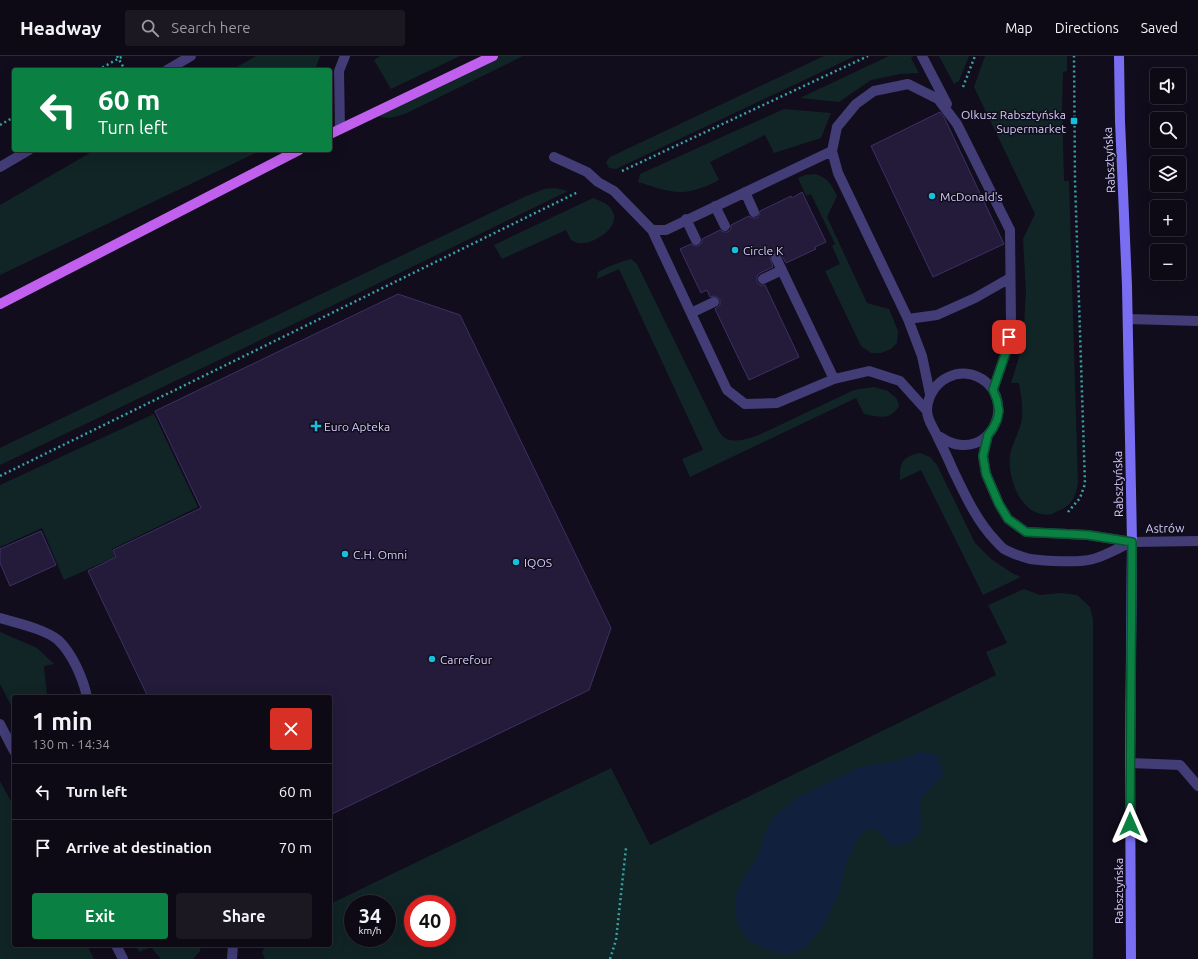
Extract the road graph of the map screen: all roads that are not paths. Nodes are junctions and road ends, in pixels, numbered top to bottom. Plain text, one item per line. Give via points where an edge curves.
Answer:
1 (190, 56) edge
2 (345, 56) edge
3 (493, 56) edge
4 (922, 56) edge
5 (1119, 56) edge
6 (170, 68) edge
7 (957, 124) junction
8 (340, 129) junction
9 (332, 133) edge
10 (832, 151) junction
11 (25, 152) edge
12 (295, 152) edge
13 (554, 157) dead end
14 (0, 166) edge
15 (745, 192) junction
16 (715, 206) junction
17 (754, 212) dead end
18 (686, 219) junction
19 (725, 226) dead end
20 (652, 230) junction
21 (696, 240) dead end
22 (776, 258) dead end
23 (782, 270) junction
24 (1010, 278) junction
25 (763, 279) dead end
26 (714, 302) dead end
27 (0, 304) edge
28 (691, 313) junction
29 (908, 319) junction
30 (1128, 319) junction
31 (1198, 321) edge
32 (834, 379) junction
33 (993, 390) junction
34 (930, 394) junction
35 (927, 411) junction
36 (937, 435) junction
37 (988, 435) junction
38 (1198, 540) edge
39 (1132, 542) junction
40 (0, 618) edge
41 (86, 695) edge
42 (0, 724) edge
43 (12, 747) edge
44 (1130, 763) junction
45 (1198, 786) edge
46 (117, 947) edge
47 (233, 947) edge
48 (124, 959) edge
49 (232, 959) edge
50 (1131, 959) edge

1 - 6 street
2 - 8 street via 339,71
3 - 8 main road
4 - 7 street
5 - 30 street, Rabsztyńska
7 - 10 street via 938,99 908,84 874,91 856,104 837,127
7 - 24 street via 1010,230
8 - 9 main road
10 - 15 street
10 - 29 street via 838,173
11 - 14 street
12 - 27 main road
13 - 20 street via 587,172 614,191
15 - 16 street
15 - 17 street
16 - 18 street
16 - 19 street
18 - 20 street via 666,230
18 - 21 street
20 - 28 street
22 - 23 street
23 - 25 street
23 - 32 street
24 - 29 street via 975,298 937,315
24 - 33 street via 1007,349
26 - 28 street
28 - 32 street via 727,390 745,404 777,403
29 - 34 street via 922,356
30 - 31 street
30 - 39 street, Rabsztyńska
32 - 35 street via 869,371 900,381
33 - 34 street via 976,376 966,374 944,378
33 - 37 street via 999,411
34 - 35 street
35 - 36 street via 930,424
36 - 37 street via 949,443 963,446 976,443
36 - 39 street via 966,499 990,535 1004,549 1029,558 1067,562 1092,560
37 - 39 street via 983,456 986,474 1008,519 1020,528 1026,532 1088,535
38 - 39 street, Astrów
39 - 44 street, Rabsztyńska
40 - 41 street via 40,630 57,639 70,655
42 - 43 street
44 - 45 street via 1180,765
44 - 50 street, Rabsztyńska
46 - 48 street
47 - 49 street

